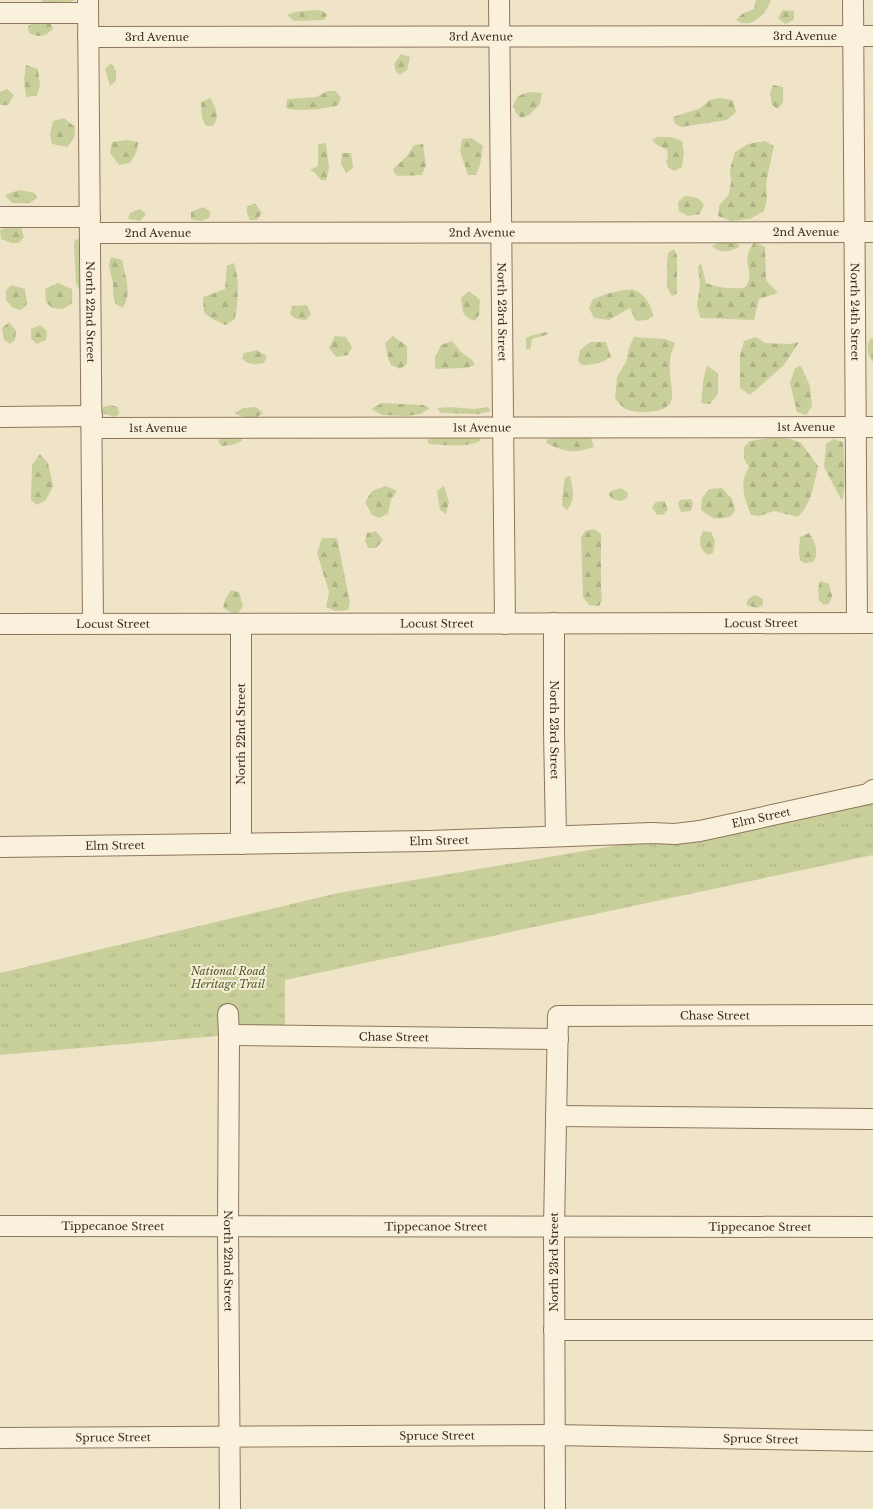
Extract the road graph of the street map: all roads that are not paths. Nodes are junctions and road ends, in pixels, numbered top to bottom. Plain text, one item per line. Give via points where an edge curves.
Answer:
1 (500, 0) edge
2 (853, 0) edge
3 (88, 6) edge
4 (0, 13) edge
5 (853, 36) junction
6 (873, 36) edge
7 (88, 37) junction
8 (500, 37) junction
9 (0, 217) edge
10 (90, 225) junction
11 (502, 232) junction
12 (864, 232) edge
13 (0, 417) edge
14 (92, 422) junction
15 (503, 428) junction
16 (864, 428) edge
17 (554, 623) junction
18 (865, 623) edge
19 (0, 624) edge
20 (93, 624) junction
21 (241, 624) junction
22 (505, 624) junction
23 (873, 790) edge
24 (556, 836) junction
25 (241, 844) junction
26 (0, 847) edge
27 (228, 1014) dead end
28 (873, 1015) edge
29 (558, 1016) joint
30 (229, 1035) junction
31 (558, 1039) junction
32 (556, 1116) junction
33 (873, 1119) edge
34 (0, 1226) edge
35 (228, 1227) junction
36 (873, 1227) edge
37 (554, 1228) junction
38 (554, 1330) junction
39 (873, 1330) edge
40 (554, 1435) junction
41 (230, 1436) junction
42 (0, 1438) edge
43 (873, 1441) edge
44 (230, 1509) edge
45 (555, 1509) edge

1 - 8 street, North 23rd Street
2 - 5 street, North 24th Street
3 - 4 street
3 - 7 street, North 22nd Street
5 - 6 street, 3rd Avenue
5 - 8 street, 3rd Avenue
5 - 12 street, North 24th Street
7 - 8 street, 3rd Avenue
7 - 10 street, North 22nd Street
8 - 11 street, North 23rd Street
9 - 10 street, 2nd Avenue
10 - 11 street, 2nd Avenue
10 - 14 street, North 22nd Street
11 - 12 street, 2nd Avenue
11 - 15 street, North 23rd Street
12 - 16 street, North 24th Street
13 - 14 street, 1st Avenue
14 - 15 street, 1st Avenue
14 - 20 street, North 22nd Street
15 - 16 street, 1st Avenue
15 - 22 street, North 23rd Street
16 - 18 street, North 24th Street
17 - 18 street, Locust Street
17 - 22 street, Locust Street
17 - 24 street, North 23rd Street
19 - 20 street, Locust Street
20 - 21 street, Locust Street
21 - 22 street, Locust Street
21 - 25 street, North 22nd Street
23 - 24 street, Elm Street via 868,794 700,831 675,834
24 - 25 street, Elm Street
25 - 26 street, Elm Street
27 - 30 street, North 22nd Street
28 - 29 street, Chase Street
29 - 31 street, North 23rd Street
30 - 31 street, Chase Street
30 - 35 street, North 22nd Street
31 - 32 street, North 23rd Street
32 - 33 street
32 - 37 street, North 23rd Street
34 - 35 street, Tippecanoe Street
35 - 37 street, Tippecanoe Street
35 - 41 street, North 22nd Street
36 - 37 street, Tippecanoe Street
37 - 38 street, North 23rd Street
38 - 39 street
38 - 40 street, North 23rd Street
40 - 41 street, Spruce Street
40 - 43 street, Spruce Street
40 - 45 street, North 23rd Street
41 - 42 street, Spruce Street
41 - 44 street, North 22nd Street

